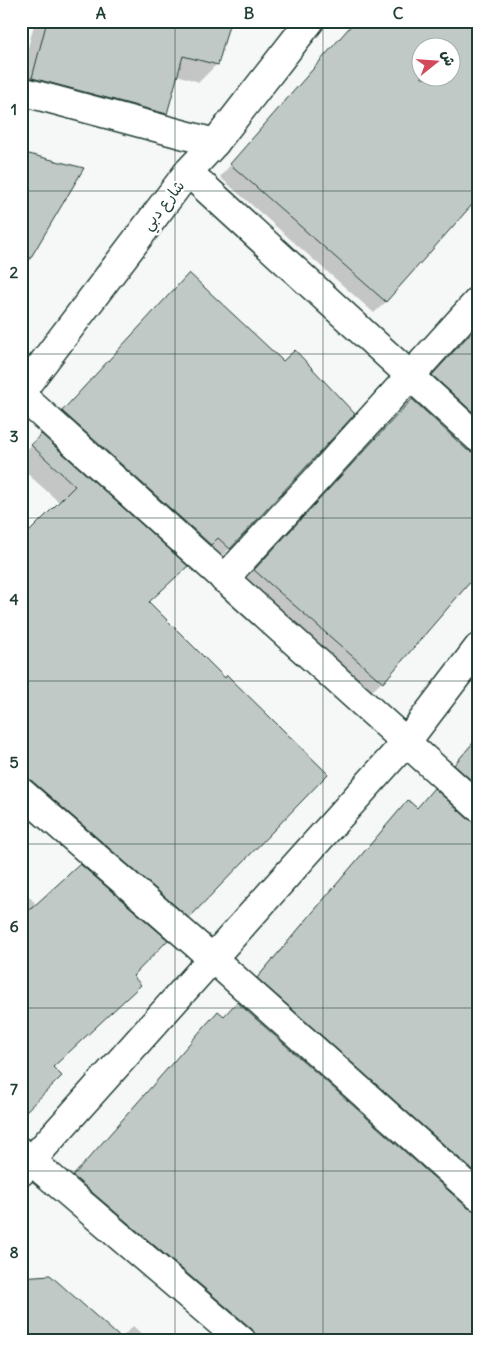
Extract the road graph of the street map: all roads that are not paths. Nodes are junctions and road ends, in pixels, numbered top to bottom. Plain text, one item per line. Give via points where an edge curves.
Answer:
1 (310, 21) edge
2 (21, 90) edge
3 (215, 143) junction
4 (188, 172) junction
5 (478, 301) edge
6 (410, 375) junction
7 (21, 393) edge
8 (478, 438) edge
9 (224, 579) junction
10 (478, 648) edge
11 (406, 741) junction
12 (21, 792) edge
13 (478, 807) edge
14 (212, 958) junction
15 (25, 1161) edge
16 (478, 1196) edge
17 (242, 1341) edge

1 - 3 street, شارع دبي
2 - 3 street
3 - 4 street, شارع دبي
4 - 6 street
4 - 7 street, شارع دبي
5 - 6 street
6 - 8 street
6 - 9 street
7 - 9 street
9 - 11 street
10 - 11 street
11 - 13 street
11 - 14 street
12 - 14 street
14 - 15 street
14 - 16 street
15 - 17 street

